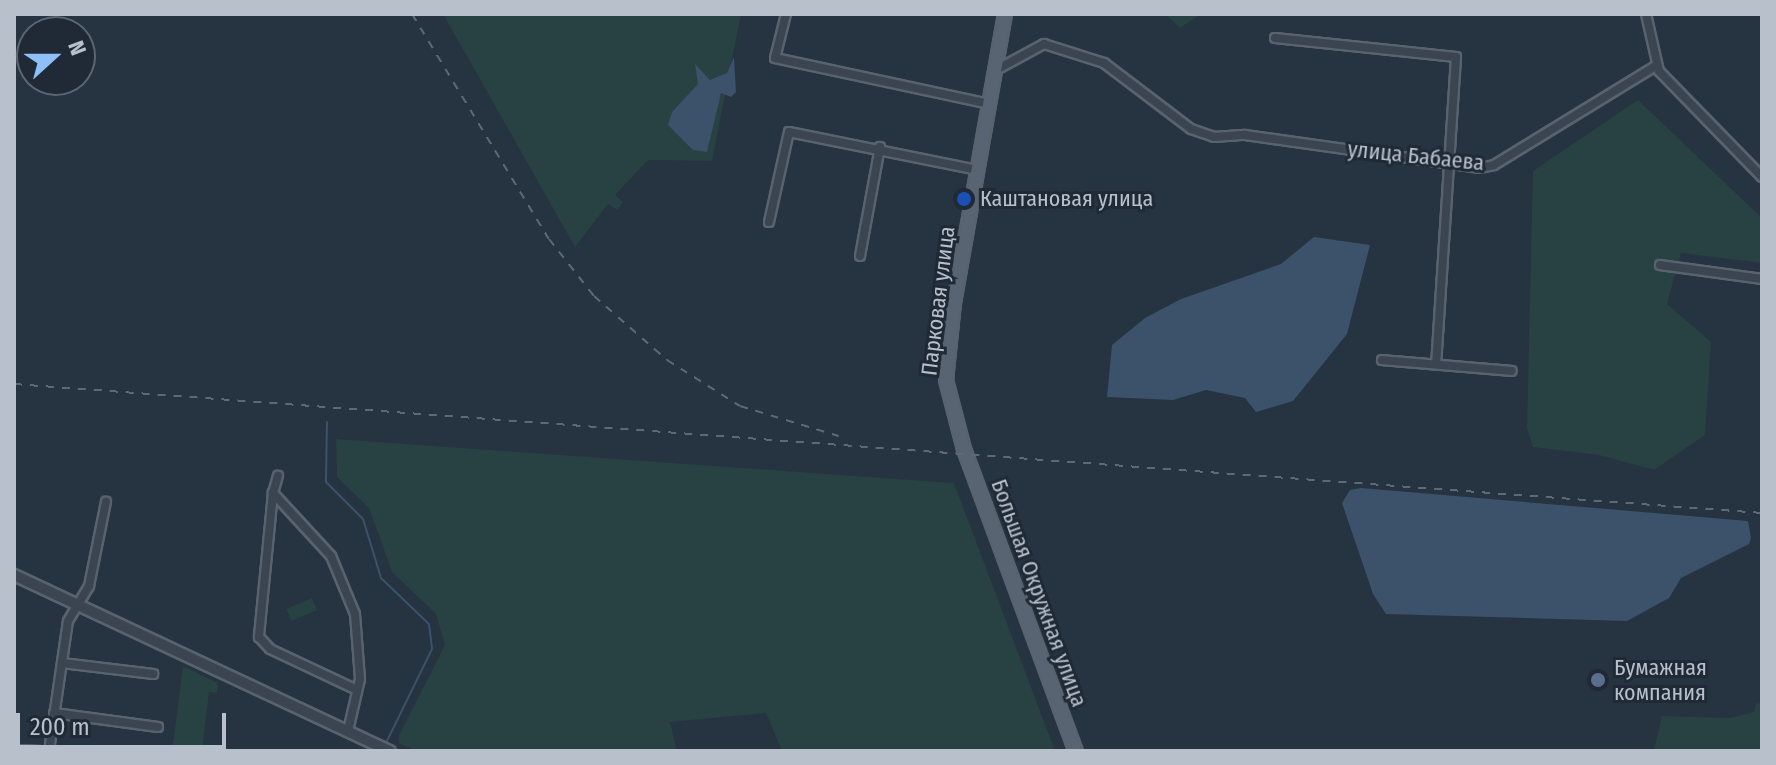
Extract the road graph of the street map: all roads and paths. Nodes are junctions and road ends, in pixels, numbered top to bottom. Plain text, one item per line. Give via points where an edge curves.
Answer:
1 (786, 14) edge
2 (1005, 14) edge
3 (1646, 14) edge
4 (1275, 38) dead end
5 (1657, 65) junction
6 (996, 70) junction
7 (990, 104) junction
8 (880, 147) junction
9 (1451, 163) junction
10 (978, 170) junction
11 (1762, 177) edge
12 (769, 222) dead end
13 (860, 256) dead end
14 (1660, 265) dead end
15 (1762, 279) edge
16 (1382, 360) dead end
17 (1436, 364) junction
18 (1512, 371) dead end
19 (964, 449) joint
20 (278, 476) dead end
21 (273, 493) junction
22 (106, 502) dead end
23 (14, 575) edge
24 (78, 604) junction
25 (62, 663) junction
26 (153, 674) dead end
27 (357, 690) junction
28 (54, 713) junction
29 (158, 727) dead end
30 (348, 731) junction
31 (14, 750) edge
32 (49, 751) edge
33 (390, 751) edge
34 (1076, 751) edge

1 - 7 street via 775,58
2 - 6 main road, Парковая улица
3 - 5 street
4 - 9 street via 1456,57
5 - 9 street, улица Бабаева via 1494,165
5 - 11 street
6 - 7 main road, Парковая улица
6 - 9 street, улица Бабаева via 1037,45 1053,47 1104,63 1191,129 1214,137 1245,135
7 - 10 main road, Парковая улица
8 - 10 street
8 - 12 street via 789,132
8 - 13 street
9 - 17 street
10 - 19 main road, Парковая улица via 946,362 948,399
14 - 15 street
16 - 17 street
17 - 18 street
19 - 34 main road, Большая Окружная улица
20 - 21 street
21 - 27 street via 307,525 337,571 355,614 360,646
21 - 27 street via 259,637 270,649
22 - 24 street via 89,586
23 - 24 street
24 - 25 street via 68,621
24 - 30 street
25 - 26 street
25 - 28 street
27 - 30 street
28 - 29 street
28 - 32 street
30 - 33 street
31 - 32 street

